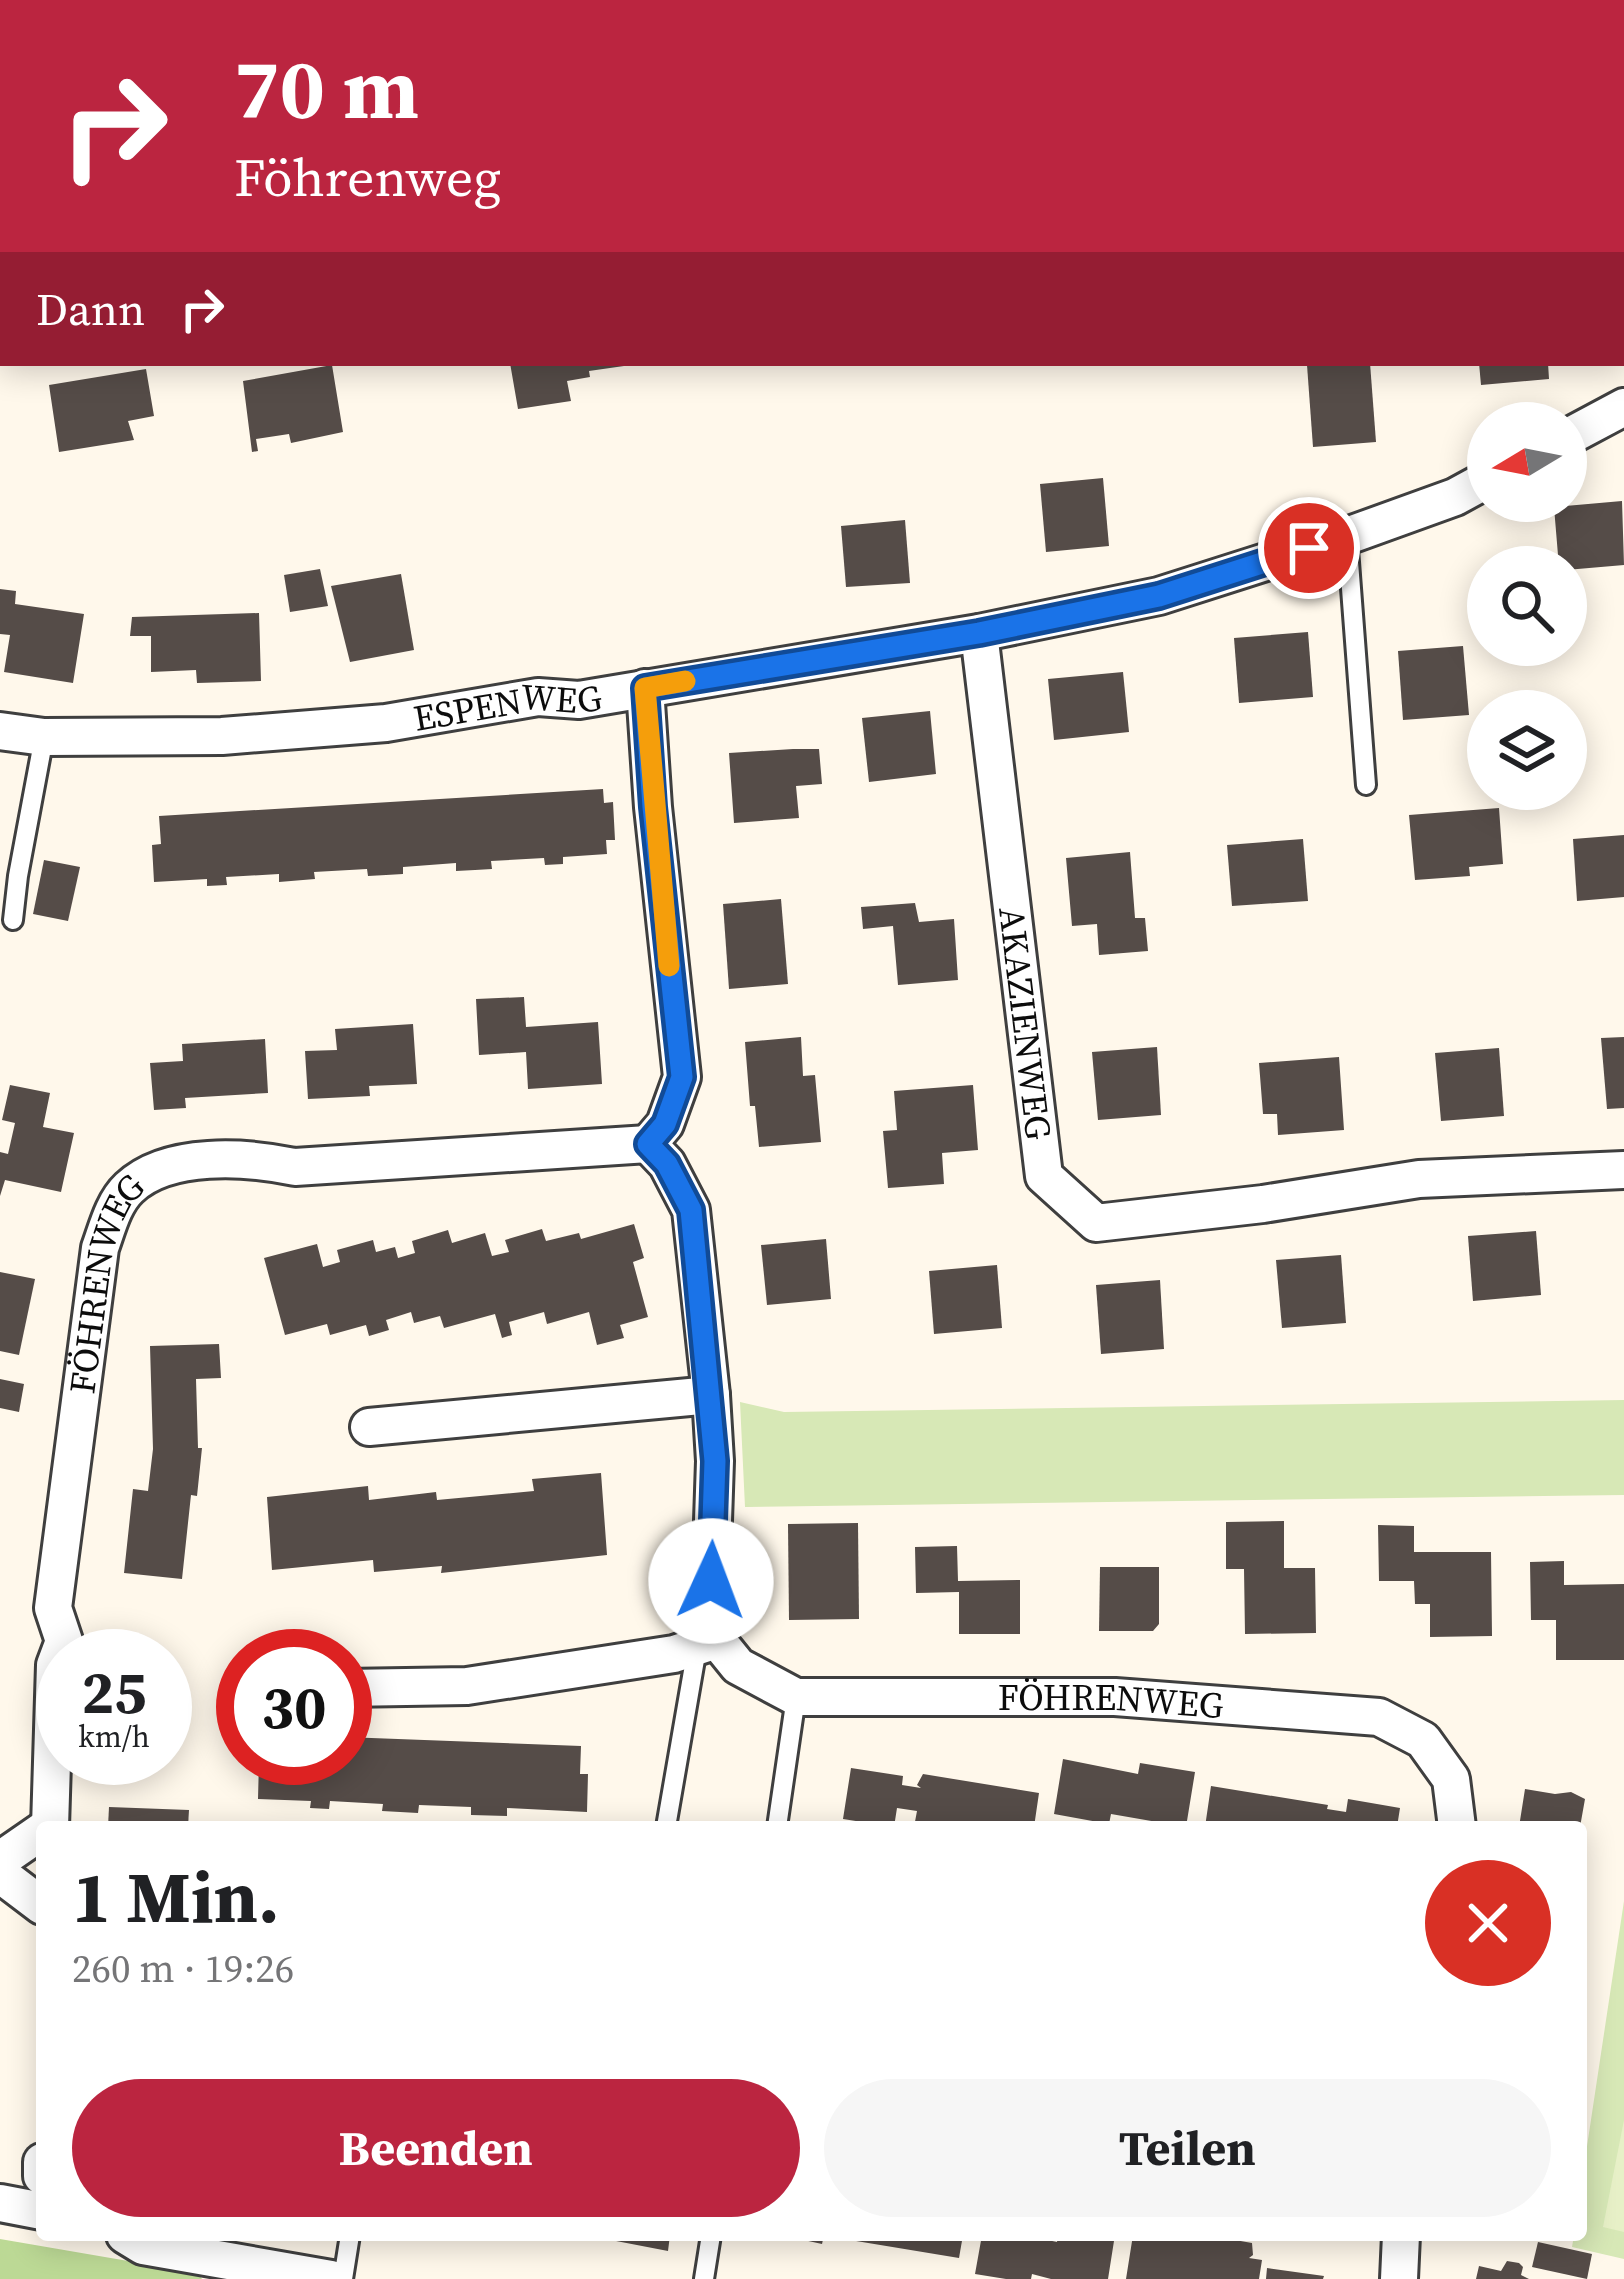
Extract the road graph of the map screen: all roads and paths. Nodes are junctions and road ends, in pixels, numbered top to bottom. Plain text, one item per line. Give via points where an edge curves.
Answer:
1 (1624, 407) edge
2 (1587, 427) edge
3 (1467, 490) edge
4 (1347, 536) junction
5 (979, 633) junction
6 (645, 688) junction
7 (0, 731) edge
8 (44, 737) junction
9 (1366, 785) dead end
10 (14, 920) dead end
11 (648, 1144) junction
12 (1624, 1170) edge
13 (711, 1395) junction
14 (369, 1427) dead end
15 (707, 1644) junction
16 (372, 1688) edge
17 (796, 1696) junction
18 (47, 1821) edge
19 (667, 1821) edge
20 (778, 1821) edge
21 (1456, 1821) edge
22 (36, 1835) edge
23 (0, 1860) edge
24 (0, 1874) edge
25 (36, 1901) edge
26 (0, 2203) edge
27 (36, 2210) edge
28 (135, 2241) edge
29 (349, 2241) edge
30 (711, 2241) edge
31 (1401, 2241) edge
32 (261, 2273) edge
33 (331, 2279) edge
34 (343, 2279) edge
35 (704, 2279) edge
36 (1399, 2279) edge

1 - 2 street
3 - 4 street, ESPENWEG
4 - 5 street, ESPENWEG via 1159,596
4 - 9 lane
5 - 6 street, ESPENWEG
5 - 12 street, AKAZIENWEG via 1044,1176 1096,1223 1419,1179
6 - 8 street, ESPENWEG via 386,724
6 - 11 street via 682,1077 665,1124
7 - 8 street, ESPENWEG
8 - 10 lane
11 - 13 street via 691,1210
11 - 18 street, FÖHRENWEG via 295,1167 259,1160 178,1164 128,1189 100,1249 53,1608 64,1641 55,1665
13 - 14 street
13 - 15 street
15 - 16 street via 467,1686
15 - 17 street, FÖHRENWEG
15 - 19 lane
17 - 20 lane
17 - 21 street, FÖHRENWEG via 1115,1697 1379,1718 1423,1740 1451,1779
22 - 23 street
24 - 25 street
26 - 27 street
28 - 32 street
29 - 34 lane
30 - 35 lane
31 - 36 street
32 - 33 street

